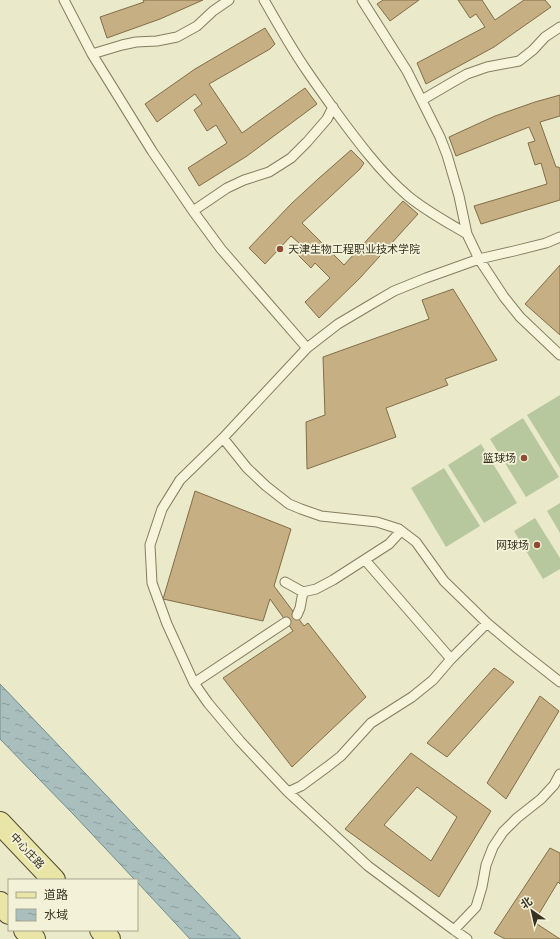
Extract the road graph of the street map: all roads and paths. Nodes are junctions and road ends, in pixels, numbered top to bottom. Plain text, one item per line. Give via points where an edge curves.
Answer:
1 (64, 0) edge
2 (229, 0) edge
3 (264, 0) edge
4 (363, 0) edge
5 (560, 27) edge
6 (92, 54) junction
7 (422, 100) junction
8 (333, 107) junction
9 (194, 211) junction
10 (467, 234) junction
11 (560, 237) edge
12 (480, 259) junction
13 (307, 348) junction
14 (560, 355) edge
15 (223, 438) junction
16 (401, 531) junction
17 (365, 560) junction
18 (285, 582) dead end
19 (302, 592) junction
20 (296, 615) dead end
21 (286, 622) dead end
22 (487, 624) junction
23 (451, 659) junction
24 (560, 682) edge
25 (194, 683) junction
26 (560, 774) edge
27 (288, 792) junction
28 (0, 823) edge
29 (53, 879) edge
30 (0, 903) edge
31 (8, 912) edge
32 (454, 930) junction
33 (26, 931) edge
34 (102, 931) edge
35 (34, 939) edge
36 (109, 939) edge
37 (467, 939) edge

1 - 6 lane
2 - 6 lane via 197,26 177,37 122,44
3 - 8 lane via 306,70
4 - 7 lane
5 - 7 lane via 544,37 519,61 487,66 467,74
6 - 9 lane via 152,151
7 - 10 lane via 447,156
8 - 9 lane via 327,119 291,158 269,172 227,188
8 - 10 lane via 365,150 408,196
9 - 13 lane via 221,249
10 - 12 lane
11 - 12 lane via 546,243
12 - 13 lane via 394,292 338,324
12 - 14 lane via 520,317
13 - 15 lane
15 - 16 lane via 247,468 289,504 321,516 377,522
15 - 25 lane via 180,480 162,508 150,545 152,583 167,624
16 - 17 lane
16 - 22 lane via 416,542 444,581
17 - 19 lane via 316,589
17 - 23 lane
18 - 19 lane
19 - 20 lane via 300,608
21 - 25 lane
22 - 23 lane
22 - 24 lane
23 - 27 lane via 433,680 412,697 371,723 336,760 301,786
25 - 27 lane via 208,703
26 - 32 lane via 541,799 516,818 503,832 493,847 486,865 476,908
27 - 32 lane via 368,866
28 - 29 main road, 中心庄路
30 - 31 main road
32 - 37 lane
33 - 35 main road
34 - 36 main road

